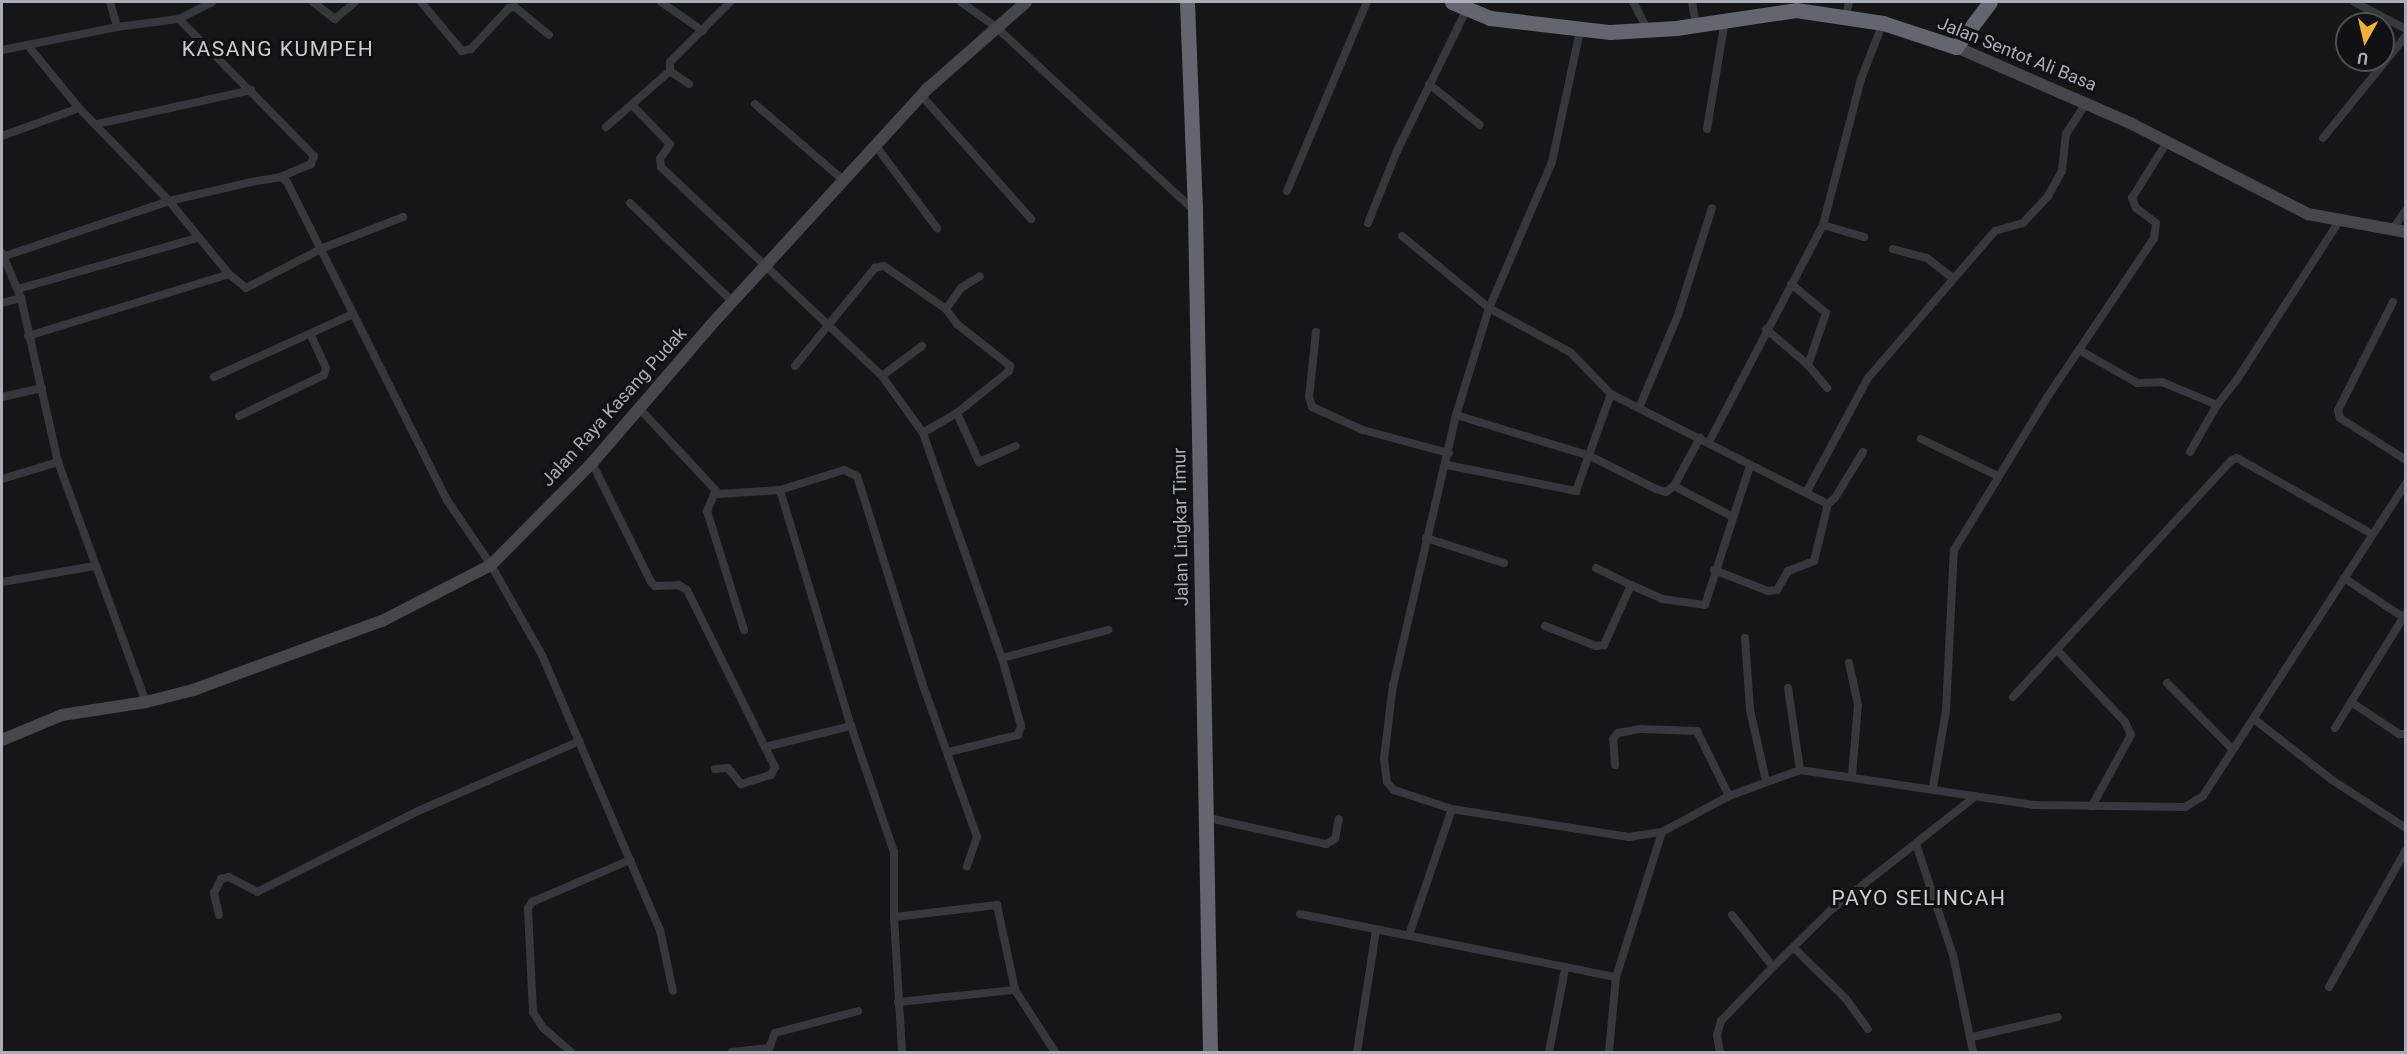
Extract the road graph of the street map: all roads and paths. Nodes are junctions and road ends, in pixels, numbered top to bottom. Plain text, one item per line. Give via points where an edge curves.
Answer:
1 (110, 2) edge
2 (212, 2) edge
3 (313, 2) edge
4 (355, 2) edge
5 (421, 2) edge
6 (662, 2) edge
7 (730, 2) edge
8 (960, 2) edge
9 (1026, 2) edge
10 (1186, 2) edge
11 (1367, 2) edge
12 (1452, 2) edge
13 (1633, 2) edge
14 (1692, 2) edge
15 (1990, 2) edge
16 (2359, 3) edge
17 (1797, 6) edge
18 (1847, 9) edge
19 (1466, 11) junction
20 (179, 19) junction
21 (1725, 20) junction
22 (1883, 23) junction
23 (1696, 24) junction
24 (117, 27) junction
25 (996, 27) junction
26 (2406, 29) edge
27 (1648, 30) junction
28 (703, 31) junction
29 (1580, 31) junction
30 (549, 34) dead end
31 (2406, 36) edge
32 (29, 47) junction
33 (1956, 47) junction
34 (2, 50) edge
35 (670, 71) junction
36 (689, 84) dead end
37 (1429, 84) junction
38 (251, 90) junction
39 (921, 95) junction
40 (2086, 103) junction
41 (756, 104) dead end
42 (633, 106) junction
43 (79, 108) junction
44 (97, 124) junction
45 (1480, 124) dead end
46 (606, 127) dead end
47 (1707, 129) dead end
48 (2, 136) edge
49 (2323, 138) dead end
50 (2167, 142) junction
51 (875, 146) junction
52 (281, 177) junction
53 (843, 180) junction
54 (1287, 191) dead end
55 (169, 201) junction
56 (630, 203) dead end
57 (1712, 208) dead end
58 (2406, 210) edge
59 (1195, 211) junction
60 (403, 217) dead end
61 (1031, 219) dead end
62 (2339, 221) junction
63 (1368, 223) dead end
64 (1823, 225) junction
65 (937, 228) dead end
66 (2392, 230) junction
67 (2406, 232) edge
68 (1402, 236) dead end
69 (1864, 237) dead end
70 (197, 238) junction
71 (323, 248) junction
72 (1893, 249) dead end
73 (2, 255) edge
74 (768, 264) junction
75 (229, 274) junction
76 (980, 276) dead end
77 (1953, 278) junction
78 (1791, 284) junction
79 (19, 293) junction
80 (734, 302) junction
81 (2393, 302) dead end
82 (2, 303) edge
83 (1489, 308) junction
84 (946, 309) junction
85 (352, 314) junction
86 (831, 326) junction
87 (1766, 329) junction
88 (1316, 332) dead end
89 (28, 336) junction
90 (311, 336) junction
91 (922, 346) dead end
92 (2079, 350) junction
93 (1808, 365) junction
94 (795, 366) dead end
95 (882, 376) junction
96 (214, 377) dead end
97 (42, 388) junction
98 (1827, 388) dead end
99 (1611, 394) junction
100 (2, 397) edge
101 (2217, 405) junction
102 (638, 407) junction
103 (1639, 408) junction
104 (957, 413) junction
105 (239, 416) dead end
106 (1456, 416) junction
107 (923, 433) junction
108 (1700, 438) junction
109 (1921, 439) dead end
110 (1709, 442) junction
111 (1016, 446) dead end
112 (1863, 452) dead end
113 (2190, 452) dead end
114 (1449, 453) junction
115 (1590, 456) junction
116 (2406, 460) edge
117 (58, 462) junction
118 (592, 463) junction
119 (1447, 465) junction
120 (1750, 466) junction
121 (1998, 476) junction
122 (2, 479) edge
123 (2406, 483) edge
124 (1674, 486) junction
125 (780, 490) junction
126 (715, 492) junction
127 (1806, 493) junction
128 (1828, 504) junction
129 (1733, 517) junction
130 (2372, 534) junction
131 (1426, 538) junction
132 (1504, 563) dead end
133 (491, 565) junction
134 (95, 566) junction
135 (1596, 568) dead end
136 (1714, 570) junction
137 (2344, 578) junction
138 (2, 582) edge
139 (1631, 585) junction
140 (2405, 616) edge
141 (1545, 626) dead end
142 (744, 630) dead end
143 (1108, 630) dead end
144 (1746, 638) dead end
145 (2057, 650) junction
146 (1002, 657) junction
147 (1849, 663) dead end
148 (2167, 683) dead end
149 (1788, 688) dead end
150 (2013, 697) dead end
151 (146, 702) junction
152 (2351, 702) junction
153 (2254, 719) junction
154 (851, 726) junction
155 (2335, 728) dead end
156 (2406, 734) edge
157 (2, 740) edge
158 (580, 741) junction
159 (765, 747) junction
160 (2231, 748) junction
161 (949, 752) junction
162 (1615, 765) dead end
163 (715, 769) dead end
164 (1800, 770) junction
165 (1852, 775) junction
166 (1766, 781) junction
167 (1933, 787) junction
168 (1729, 796) junction
169 (1976, 796) junction
170 (2092, 806) junction
171 (1452, 809) junction
172 (1204, 817) junction
173 (1339, 819) dead end
174 (2406, 828) edge
175 (1662, 832) junction
176 (1916, 844) junction
177 (2406, 850) edge
178 (630, 860) junction
179 (967, 866) dead end
180 (1300, 914) dead end
181 (219, 915) dead end
182 (1732, 915) dead end
183 (894, 917) junction
184 (1376, 930) junction
185 (1409, 936) junction
186 (1795, 949) junction
187 (1773, 967) junction
188 (1565, 969) junction
189 (1616, 977) junction
190 (2329, 987) dead end
191 (1016, 990) junction
192 (673, 992) dead end
193 (898, 1002) junction
194 (858, 1011) dead end
195 (2058, 1017) dead end
196 (1868, 1029) dead end
197 (1972, 1037) junction
198 (769, 1050) edge
199 (571, 1053) edge
200 (732, 1053) edge
201 (902, 1053) edge
202 (1056, 1053) edge
203 (1210, 1053) edge
204 (1357, 1053) edge
205 (1549, 1053) edge
206 (1609, 1053) edge
207 (1720, 1053) edge
208 (1973, 1053) edge

1 - 24 street
2 - 20 street
3 - 4 street via 335,19
5 - 30 street via 462,51 471,50 509,8 515,7
6 - 28 street
7 - 28 street
8 - 25 street
9 - 25 street, Jalan Raya Kasang Pudak
10 - 59 highway, Jalan Lingkar Timur
11 - 54 street
12 - 19 highway, Jalan Sentot Ali Basa
13 - 27 street
14 - 23 street
15 - 33 highway
16 - 26 street
17 - 18 highway, Jalan Sentot Ali Basa
17 - 21 highway, Jalan Sentot Ali Basa
18 - 22 highway, Jalan Sentot Ali Basa
19 - 29 highway, Jalan Sentot Ali Basa
19 - 37 street
20 - 24 street
20 - 38 street
21 - 23 highway, Jalan Sentot Ali Basa
21 - 47 street
22 - 33 highway, Jalan Sentot Ali Basa
22 - 64 street via 1861,79
23 - 27 highway, Jalan Sentot Ali Basa
24 - 32 street
25 - 39 street, Jalan Raya Kasang Pudak
25 - 59 street
27 - 29 highway, Jalan Sentot Ali Basa
28 - 35 street via 670,62
29 - 83 street via 1552,162
31 - 49 street
32 - 34 street
32 - 43 street
33 - 40 street, Jalan Sentot Ali Basa
35 - 36 street
35 - 42 street
37 - 45 street
37 - 63 street
38 - 44 street
38 - 52 street via 314,156 311,164
39 - 51 street, Jalan Raya Kasang Pudak
39 - 61 street
40 - 50 street, Jalan Sentot Ali Basa
40 - 77 street via 2066,134 2062,171 2048,196 2023,223 1995,231
41 - 53 street
42 - 46 street
42 - 74 street via 670,144 660,159 661,167
43 - 44 street
43 - 48 street
44 - 55 street
50 - 62 street, Jalan Sentot Ali Basa via 2277,201 2307,214
50 - 92 street via 2132,198 2136,208 2156,224 2154,238
51 - 53 street, Jalan Raya Kasang Pudak
51 - 65 street
52 - 55 street
52 - 71 street via 294,190
53 - 74 street, Jalan Raya Kasang Pudak
55 - 70 street
55 - 73 street
56 - 80 street
57 - 103 street via 1678,315
58 - 66 street
59 - 172 highway, Jalan Lingkar Timur
60 - 71 street
62 - 66 street, Jalan Sentot Ali Basa
62 - 101 street
64 - 69 street
64 - 78 street
66 - 67 street, Jalan Sentot Ali Basa
68 - 83 street
70 - 75 street
70 - 79 street
71 - 75 street via 254,286 241,285
71 - 85 street
72 - 77 street via 1927,258
73 - 79 street
74 - 80 street, Jalan Raya Kasang Pudak
74 - 86 street
75 - 89 street
76 - 84 street via 961,288
77 - 127 street via 1868,378
78 - 87 street
78 - 93 street via 1827,316
79 - 82 street
79 - 89 street
80 - 102 street, Jalan Raya Kasang Pudak
81 - 116 street via 2338,410 2340,418
83 - 99 street via 1561,346
83 - 106 street
84 - 86 street via 881,265
84 - 104 street via 957,324 1010,366 1009,371
85 - 90 street
85 - 133 street via 447,500
86 - 94 street
86 - 95 street
87 - 93 street
87 - 110 street
88 - 114 street via 1309,396 1312,407 1363,430
89 - 97 street
90 - 96 street
90 - 105 street via 326,368 324,375
91 - 95 street
92 - 101 street via 2137,383 2162,382
92 - 121 street
93 - 98 street
95 - 107 street
97 - 100 street
97 - 117 street
99 - 103 street
99 - 115 street
101 - 113 street
102 - 118 street, Jalan Raya Kasang Pudak
102 - 126 street
103 - 108 street
104 - 107 street
104 - 111 street via 979,462
106 - 114 street
106 - 115 street
107 - 146 street
108 - 110 street
108 - 124 street
109 - 121 street
110 - 120 street
112 - 128 street
114 - 119 street
115 - 119 street via 1576,491
115 - 124 street via 1656,489 1666,492
117 - 122 street
117 - 134 street
118 - 133 street, Jalan Raya Kasang Pudak
118 - 159 street via 651,582 655,586 679,585 687,590
119 - 131 street
120 - 127 street
120 - 129 street
121 - 167 street via 1954,550 1946,711
123 - 130 street
124 - 129 street
125 - 126 street via 724,495
125 - 154 street
125 - 161 street via 844,470 857,476 924,688
126 - 142 street via 706,511
127 - 128 street
128 - 136 street via 1814,561 1788,571 1777,590 1768,591
129 - 136 street
130 - 137 street
130 - 145 street via 2237,458
131 - 132 street
131 - 171 street via 1393,686 1385,774 1395,790
133 - 151 street, Jalan Raya Kasang Pudak via 382,621 193,690
133 - 158 street via 542,655
134 - 138 street
134 - 151 street
135 - 139 street
136 - 139 street via 1708,602 1702,607 1662,599
137 - 140 street
137 - 153 street
139 - 141 street via 1604,645 1596,646
140 - 152 street
143 - 146 street
144 - 166 street via 1750,710
145 - 150 street
145 - 170 street via 2126,722 2131,735
146 - 161 street via 1021,732
147 - 165 street via 1858,705
148 - 160 street
149 - 164 street
151 - 157 street, Jalan Raya Kasang Pudak via 62,715
152 - 155 street
152 - 156 street via 2399,734
153 - 160 street
153 - 174 street via 2332,780
154 - 159 street
154 - 183 street via 894,852
158 - 178 street
158 - 181 street via 418,811 257,892 229,877 221,879 214,893
159 - 163 street via 775,767 771,775 741,784 728,768
160 - 170 street via 2207,791 2194,804 2176,808
161 - 179 street via 977,837
162 - 168 street via 1613,739 1618,733 1640,729 1696,731
164 - 165 street
164 - 166 street
165 - 167 street
166 - 168 street
167 - 169 street
168 - 175 street
169 - 170 street via 2034,805
169 - 176 street
171 - 175 street via 1620,836
171 - 185 street
172 - 173 street via 1326,844 1335,839
172 - 203 highway, Jalan Lingkar Timur
175 - 189 street
176 - 186 street via 1831,910
176 - 197 street via 1953,955
177 - 190 street
178 - 192 street via 660,930
178 - 199 street via 531,902 528,908 533,1012 543,1028
180 - 184 street
182 - 187 street
183 - 191 street via 997,905
183 - 193 street
184 - 185 street
184 - 204 street
185 - 188 street
186 - 187 street
186 - 196 street via 1846,999
187 - 207 street via 1721,1021 1717,1035
188 - 189 street
188 - 205 street
189 - 206 street
191 - 193 street
191 - 202 street
193 - 201 street
194 - 198 street via 775,1033
195 - 197 street
197 - 208 street
198 - 200 street

